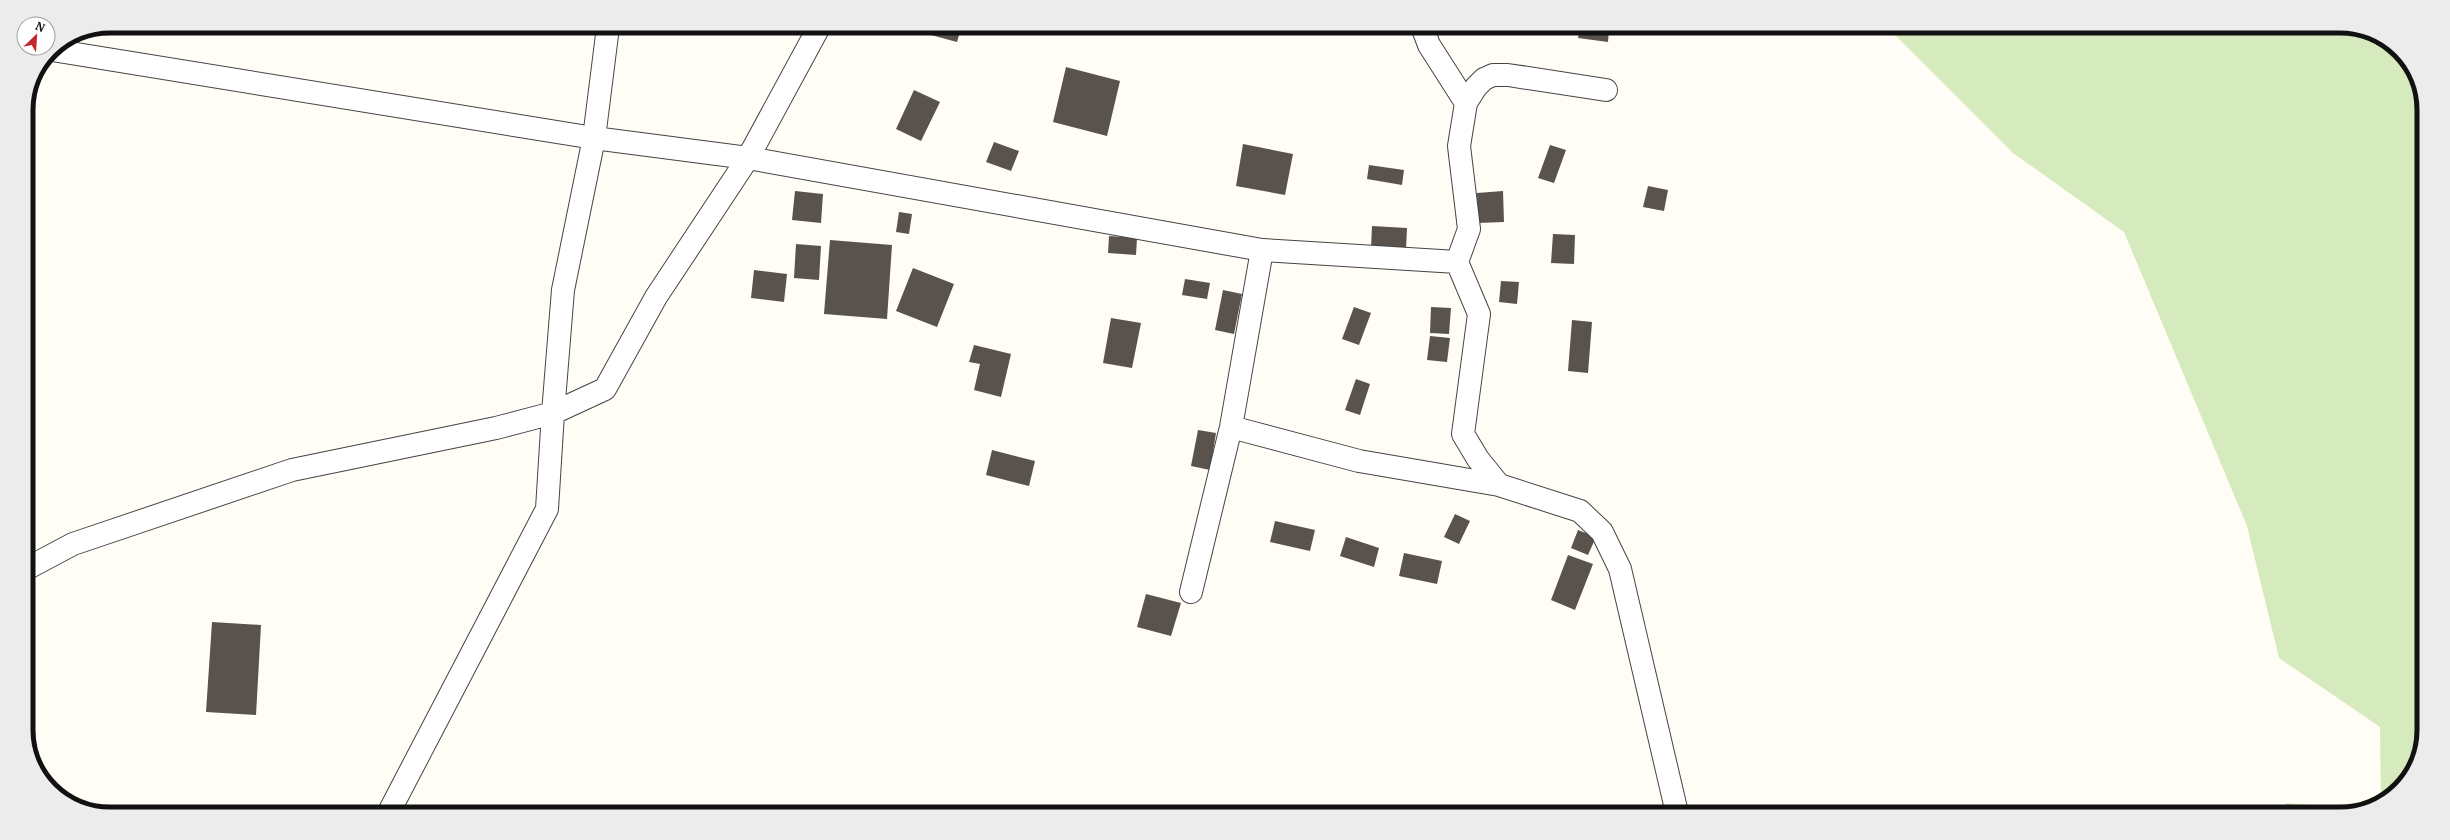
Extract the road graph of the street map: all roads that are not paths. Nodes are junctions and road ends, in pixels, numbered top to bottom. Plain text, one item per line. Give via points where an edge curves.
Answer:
1 (607, 33) edge
2 (816, 33) edge
3 (1424, 33) edge
4 (60, 51) edge
5 (1606, 90) dead end
6 (1466, 103) junction
7 (594, 138) junction
8 (748, 158) junction
9 (1262, 250) junction
10 (1457, 262) junction
11 (553, 413) junction
12 (1231, 427) junction
13 (1499, 486) junction
14 (33, 565) edge
15 (1191, 592) dead end
16 (392, 807) edge
17 (1676, 807) edge

1 - 7 street
2 - 8 street
3 - 6 street via 1429,45
4 - 7 street
5 - 6 street via 1538,78 1492,75 1476,87
6 - 10 street via 1459,146 1470,229
7 - 8 street
7 - 11 street via 563,290
8 - 9 street
8 - 11 street via 656,297 605,389
9 - 10 street
9 - 12 street
10 - 13 street via 1479,314 1463,434
11 - 14 street via 496,428 292,470 73,544
11 - 16 street via 547,509
12 - 13 street via 1359,461
12 - 15 street
13 - 17 street via 1580,511 1602,532 1620,569

